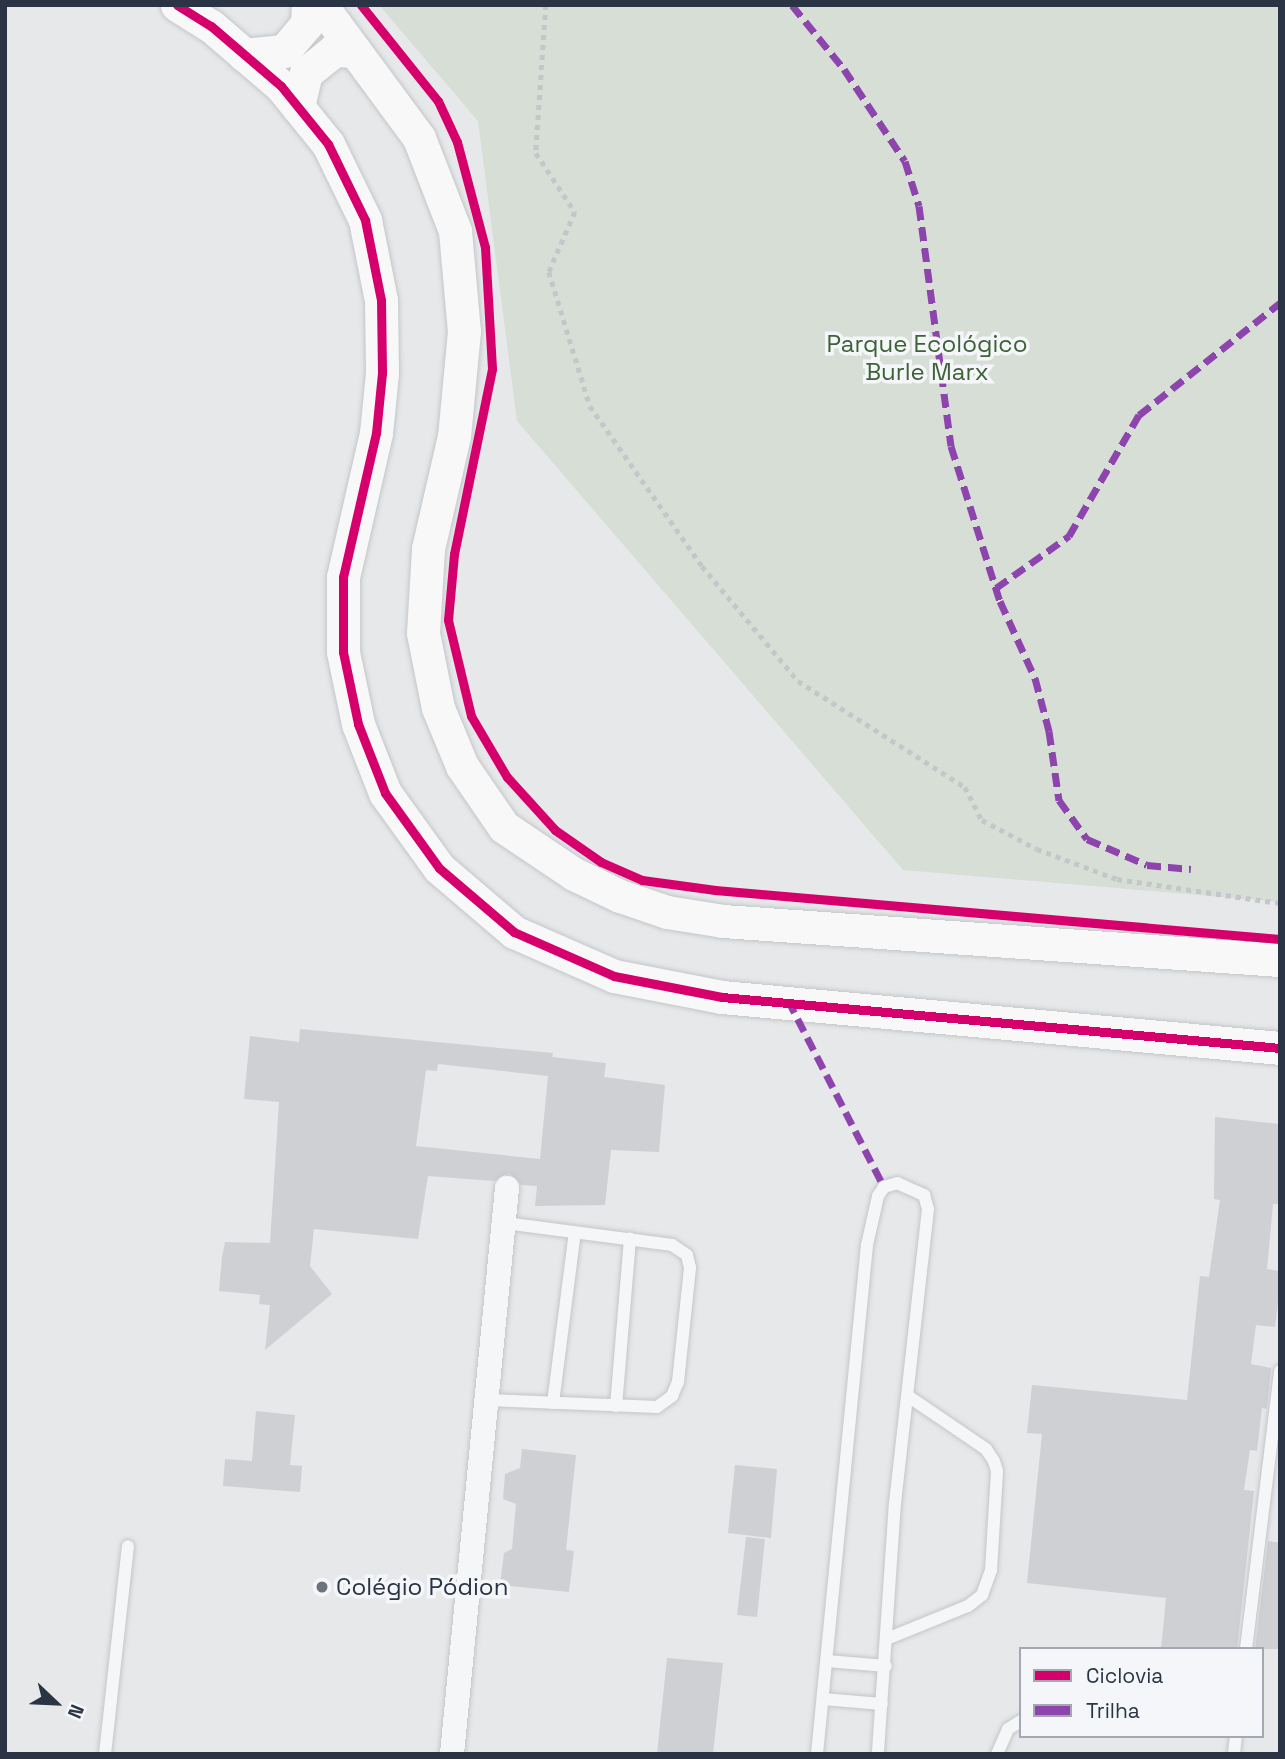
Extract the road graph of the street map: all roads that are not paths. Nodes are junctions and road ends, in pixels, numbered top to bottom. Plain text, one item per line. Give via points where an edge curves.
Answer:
1 (177, 5) edge
2 (308, 5) edge
3 (321, 5) edge
4 (355, 51) junction
5 (244, 55) junction
6 (298, 107) junction
7 (1280, 960) edge
8 (1280, 1048) edge
9 (507, 1188) dead end
10 (505, 1223) junction
11 (575, 1232) junction
12 (630, 1239) junction
13 (1280, 1371) edge
14 (908, 1396) junction
15 (488, 1400) junction
16 (553, 1403) junction
17 (616, 1406) junction
18 (128, 1546) dead end
19 (889, 1638) junction
20 (1246, 1647) edge
21 (827, 1661) junction
22 (886, 1666) junction
23 (823, 1699) junction
24 (883, 1704) junction
25 (1019, 1722) edge
26 (105, 1754) edge
27 (452, 1754) edge
28 (817, 1754) edge
29 (878, 1754) edge
30 (997, 1754) edge

1 - 5 street
2 - 5 street via 307,24 284,51
3 - 4 street
4 - 6 street via 334,50 306,73
4 - 7 street via 419,138 455,231 464,331 454,436 428,549 423,633 438,708 462,766 504,827 575,874 667,912 723,921
5 - 6 street
6 - 8 street via 328,144 365,220 381,300 376,433 344,577 343,652 358,724 385,793 439,868 514,932 614,976 722,997
9 - 10 street
10 - 11 lane
10 - 15 street via 490,1341
11 - 12 lane
11 - 16 lane
12 - 17 lane
12 - 17 lane via 672,1245 687,1255 690,1268 678,1381 672,1396 657,1407
13 - 20 lane
14 - 19 lane via 895,1502
14 - 19 lane via 986,1449 998,1471 991,1570 982,1595 968,1606
14 - 21 lane via 928,1209 924,1195 897,1183 884,1187 878,1196 867,1245
15 - 16 lane
15 - 27 street
16 - 17 lane
18 - 26 lane
19 - 22 lane
21 - 22 lane
21 - 23 lane
22 - 24 lane
23 - 24 lane
23 - 28 lane
24 - 29 lane
25 - 30 lane via 1008,1730

